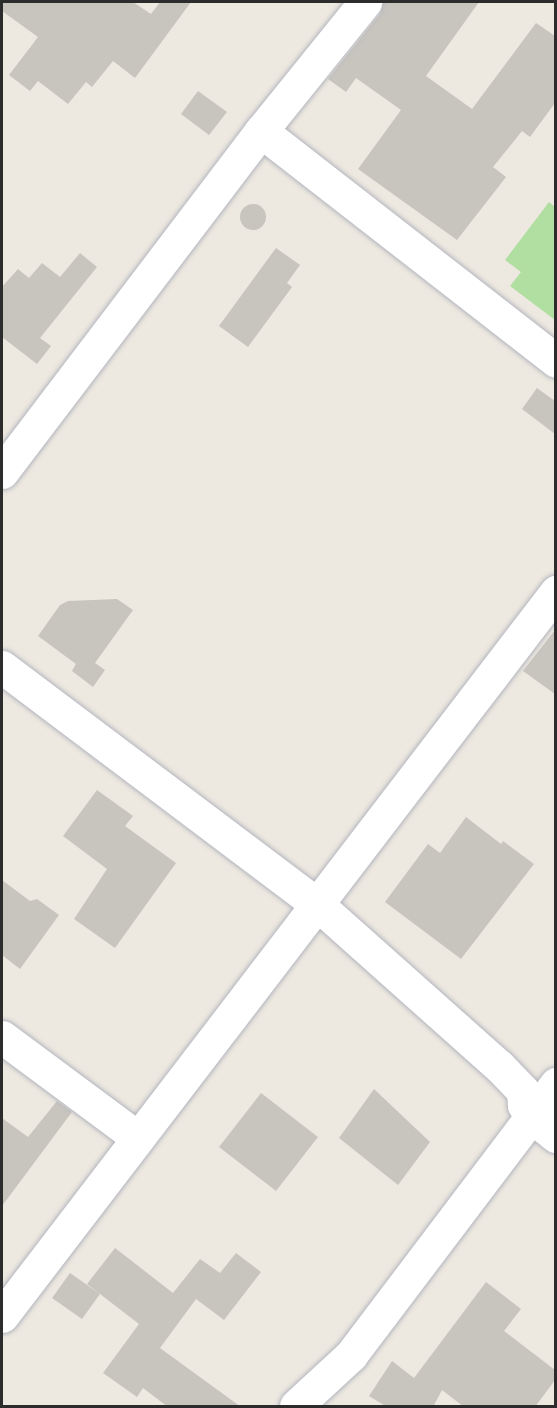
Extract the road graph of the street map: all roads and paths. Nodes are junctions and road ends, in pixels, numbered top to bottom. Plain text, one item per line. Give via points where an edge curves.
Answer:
1 (365, 2) edge
2 (261, 131) junction
3 (555, 361) edge
4 (2, 472) edge
5 (555, 592) edge
6 (2, 667) edge
7 (317, 904) junction
8 (2, 1037) edge
9 (555, 1084) edge
10 (543, 1126) edge
11 (138, 1138) junction
12 (2, 1316) edge
13 (296, 1407) edge

1 - 2 street
2 - 3 street
2 - 4 street
5 - 7 street
6 - 7 street
7 - 10 street via 499,1066 523,1091 524,1105
7 - 11 street
8 - 11 street
9 - 10 street
10 - 13 street via 351,1355
11 - 12 street

